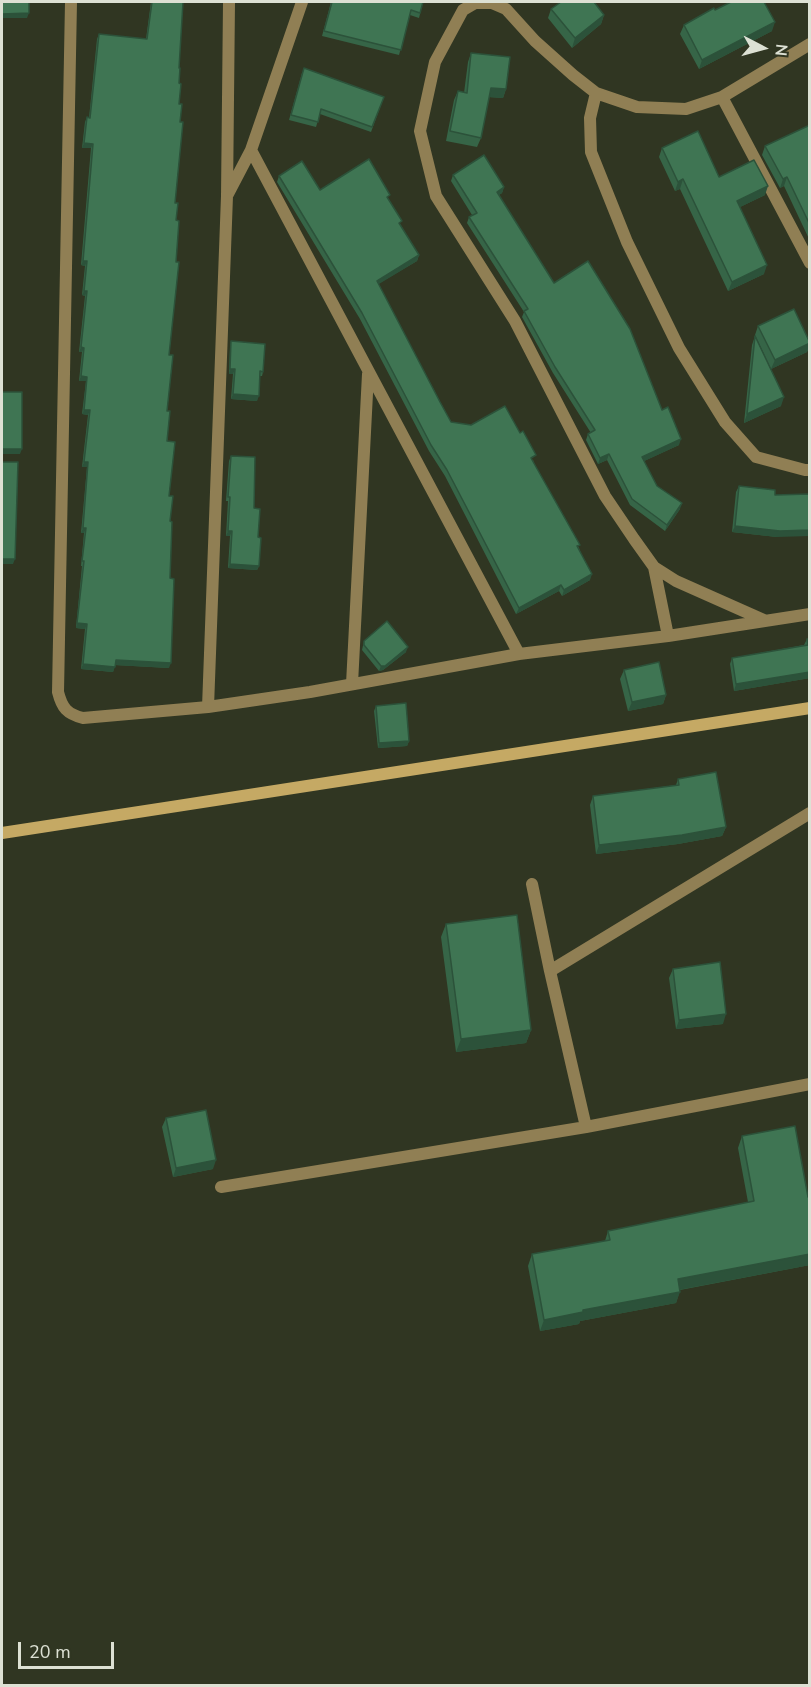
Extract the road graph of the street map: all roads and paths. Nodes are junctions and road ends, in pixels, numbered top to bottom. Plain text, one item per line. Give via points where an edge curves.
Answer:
1 (71, 2) edge
2 (230, 2) edge
3 (302, 2) edge
4 (810, 44) edge
5 (596, 93) junction
6 (722, 97) junction
7 (251, 150) junction
8 (226, 196) junction
9 (810, 263) edge
10 (368, 373) junction
11 (810, 470) edge
12 (654, 567) junction
13 (810, 614) edge
14 (766, 621) junction
15 (668, 636) junction
16 (519, 654) junction
17 (352, 684) junction
18 (208, 707) junction
19 (810, 708) edge
20 (810, 813) edge
21 (2, 833) edge
22 (532, 885) dead end
23 (550, 970) junction
24 (810, 1084) edge
25 (586, 1127) junction
26 (221, 1187) dead end

1 - 18 street via 58,692 62,706 71,715 83,718
2 - 8 street
3 - 7 street
4 - 6 street
5 - 6 street via 637,107 686,109
5 - 11 street via 590,118 591,152 627,242 679,348 725,422 756,457
5 - 12 street via 534,41 506,9 492,3 475,3 463,10 435,62 420,131 436,195 515,321 605,496
6 - 9 street
7 - 8 street
7 - 10 street
8 - 18 street
10 - 16 street
10 - 17 street
12 - 14 street via 676,581
12 - 15 street
13 - 14 street
14 - 15 street
15 - 16 street
16 - 17 street
17 - 18 street
19 - 21 street
20 - 23 street
22 - 23 street
23 - 25 street
24 - 25 street
25 - 26 street

